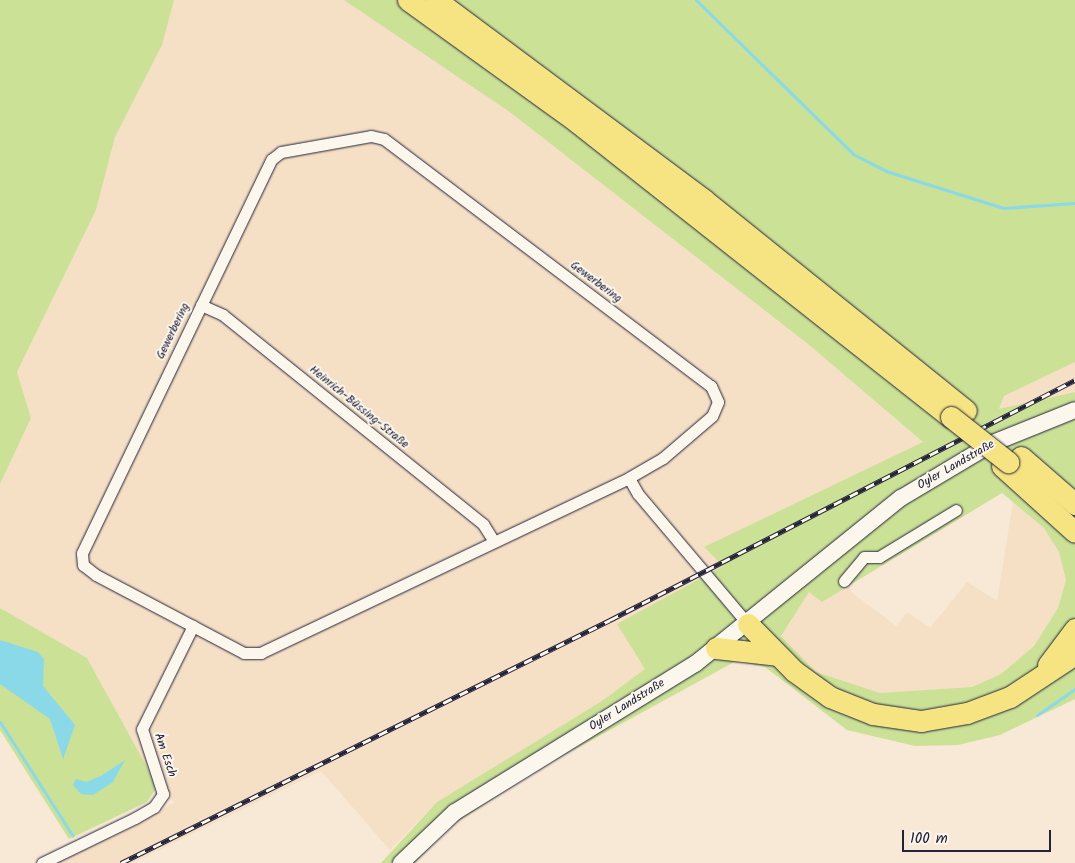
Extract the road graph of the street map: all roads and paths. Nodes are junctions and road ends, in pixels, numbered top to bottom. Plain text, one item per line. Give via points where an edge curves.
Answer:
1 (408, 0) edge
2 (436, 0) edge
3 (201, 305) junction
4 (1075, 410) edge
5 (958, 414) junction
6 (1010, 462) junction
7 (629, 478) junction
8 (1075, 504) edge
9 (956, 510) dead end
10 (1075, 519) edge
11 (1075, 532) edge
12 (848, 539) junction
13 (493, 540) junction
14 (864, 557) junction
15 (844, 581) dead end
16 (748, 624) junction
17 (193, 626) junction
18 (1075, 629) edge
19 (716, 648) junction
20 (1075, 654) edge
21 (777, 655) junction
22 (1040, 675) junction
23 (42, 863) edge
24 (401, 863) edge

1 - 5 highway via 577,122
2 - 5 highway via 704,200
3 - 7 street, Gewerbering via 272,159 281,152 372,136 384,139 711,386 718,402 712,416 663,458
3 - 13 street, Heinrich-Büssing-Straße via 223,315 483,524
3 - 17 street, Gewerbering via 82,553 83,565 96,575
4 - 12 main road, Oyler Landstraße via 1029,425 960,461
5 - 6 highway, bridge
6 - 8 highway
6 - 10 highway
6 - 11 highway
7 - 13 street, Gewerbering
7 - 16 street via 638,494
9 - 14 street via 879,557
12 - 14 street
12 - 16 main road, Oyler Landstraße
13 - 17 street, Gewerbering via 261,654 244,653
14 - 15 street
16 - 19 main road, Oyler Landstraße
16 - 21 highway
17 - 23 street, Am Esch via 142,729 163,794 154,807 135,818
18 - 22 highway
19 - 21 highway
19 - 24 main road, Oyler Landstraße via 455,812
20 - 22 highway
21 - 22 highway via 830,697 873,714 920,721 967,713 1010,697

